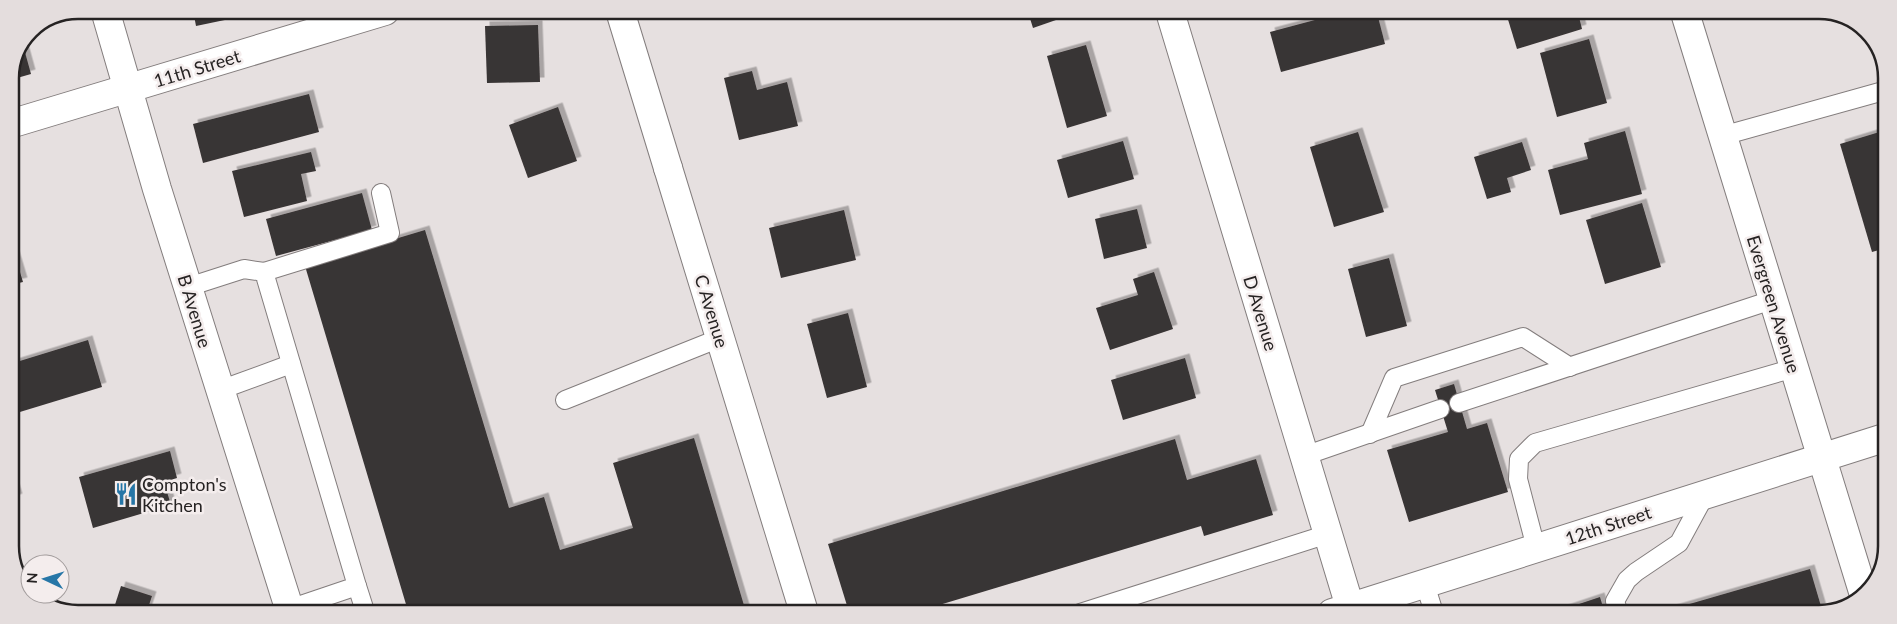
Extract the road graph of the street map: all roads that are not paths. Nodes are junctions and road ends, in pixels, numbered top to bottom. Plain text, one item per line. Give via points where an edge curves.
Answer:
1 (108, 19) edge
2 (358, 19) edge
3 (622, 19) edge
4 (1172, 19) edge
5 (1686, 19) edge
6 (128, 89) junction
7 (1878, 93) edge
8 (19, 121) edge
9 (1722, 136) junction
10 (381, 193) dead end
11 (264, 272) junction
12 (188, 287) junction
13 (1772, 300) junction
14 (720, 338) junction
15 (291, 364) junction
16 (1570, 367) junction
17 (1794, 368) junction
18 (220, 390) junction
19 (565, 400) dead end
20 (1459, 403) dead end
21 (1440, 409) dead end
22 (1370, 434) junction
23 (1878, 440) edge
24 (1304, 456) junction
25 (1821, 458) junction
26 (1705, 494) junction
27 (1328, 534) junction
28 (1536, 548) junction
29 (1425, 584) junction
30 (357, 586) junction
31 (1862, 587) edge
32 (287, 605) edge
33 (303, 605) edge
34 (363, 605) edge
35 (802, 605) edge
36 (1102, 605) edge
37 (1344, 605) edge
38 (1363, 605) edge
39 (1432, 605) edge
40 (1616, 605) edge

1 - 6 street, B Avenue
2 - 6 street, 11th Street
3 - 14 street, C Avenue
4 - 24 street, D Avenue
5 - 9 street, Evergreen Avenue
6 - 8 street, 11th Street
6 - 12 street, B Avenue
7 - 9 lane
9 - 13 street, Evergreen Avenue
10 - 11 lane via 390,233
11 - 12 lane via 244,269
11 - 15 lane
12 - 18 street, B Avenue
13 - 16 lane
13 - 17 street, Evergreen Avenue
14 - 19 lane
14 - 35 street, C Avenue
15 - 18 lane
15 - 30 lane
16 - 20 lane
16 - 22 lane via 1523,337 1394,378
17 - 25 street, Evergreen Avenue
17 - 28 lane via 1535,443 1520,459 1518,479
18 - 32 street, B Avenue
21 - 22 lane
22 - 24 lane
23 - 25 street, 12th Street
24 - 27 street, D Avenue
25 - 26 street, 12th Street
25 - 31 street, Evergreen Avenue
26 - 28 street, 12th Street
26 - 40 lane via 1679,543 1627,580 1615,601
27 - 36 lane
27 - 37 street, D Avenue
28 - 29 street, 12th Street
29 - 38 street, 12th Street
29 - 39 lane
30 - 33 lane
30 - 34 lane

